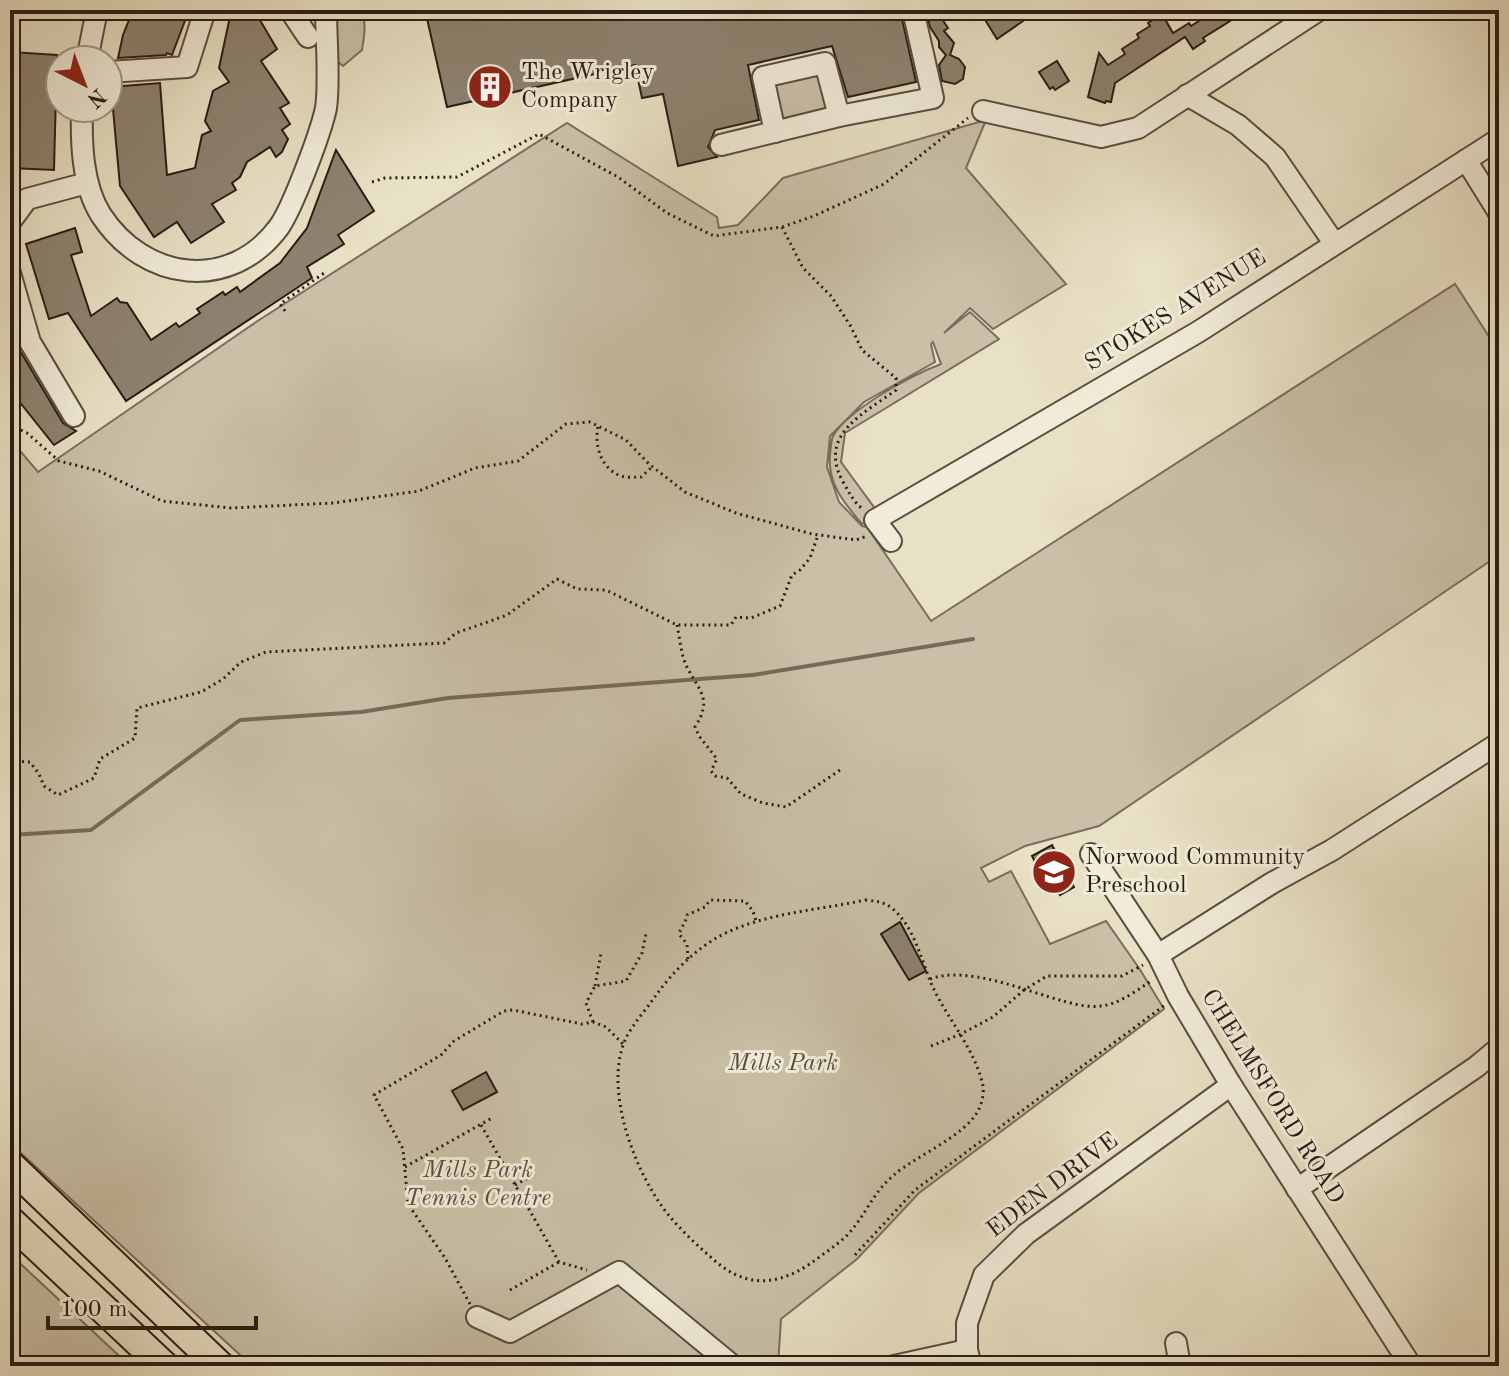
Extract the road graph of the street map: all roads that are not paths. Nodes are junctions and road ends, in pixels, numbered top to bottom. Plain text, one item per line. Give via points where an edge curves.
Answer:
1 (97, 10) edge
2 (205, 10) edge
3 (290, 10) edge
4 (326, 10) edge
5 (913, 10) edge
6 (1319, 10) edge
7 (308, 37) dead end
8 (90, 44) edge
9 (124, 71) edge
10 (1187, 95) junction
11 (978, 112) road end
12 (839, 116) junction
13 (83, 124) edge
14 (775, 132) junction
15 (1499, 139) edge
16 (721, 145) dead end
17 (1466, 160) junction
18 (87, 183) junction
19 (1499, 213) edge
20 (10, 222) edge
21 (1334, 243) junction
22 (10, 273) edge
23 (74, 416) dead end
24 (891, 541) dead end
25 (1499, 743) edge
26 (1091, 854) dead end
27 (1158, 955) junction
28 (1499, 1048) edge
29 (1231, 1085) junction
30 (10, 1165) edge
31 (1297, 1189) junction
32 (10, 1221) edge
33 (477, 1317) road end
34 (1176, 1343) dead end
35 (969, 1358) edge
36 (164, 1366) edge
37 (220, 1366) edge
38 (733, 1366) edge
39 (894, 1366) edge
40 (1180, 1366) edge
41 (1411, 1366) edge

1 - 8 street
2 - 9 street via 187,67
3 - 7 street
4 - 18 street via 326,107 280,225 254,252 209,272 170,268 139,256 100,214
5 - 12 street via 933,98
6 - 10 street
10 - 11 street via 1138,128 1101,137
10 - 21 street via 1238,125 1275,157
12 - 14 street
12 - 14 street via 825,63 763,77
13 - 18 street
14 - 16 street
15 - 17 street, STOKES AVENUE
17 - 19 street
17 - 21 street, STOKES AVENUE
18 - 20 street via 27,199
21 - 24 street, STOKES AVENUE via 1198,332 871,516
22 - 23 street via 30,342
25 - 27 street
26 - 27 street, CHELMSFORD ROAD
27 - 29 street, CHELMSFORD ROAD
28 - 31 street
29 - 31 street, CHELMSFORD ROAD
29 - 35 street, EDEN DRIVE via 1026,1234 984,1275 967,1323
30 - 37 highway
31 - 41 street, CHELMSFORD ROAD
32 - 36 highway
33 - 38 street via 510,1332 619,1272
34 - 40 street
35 - 39 street

